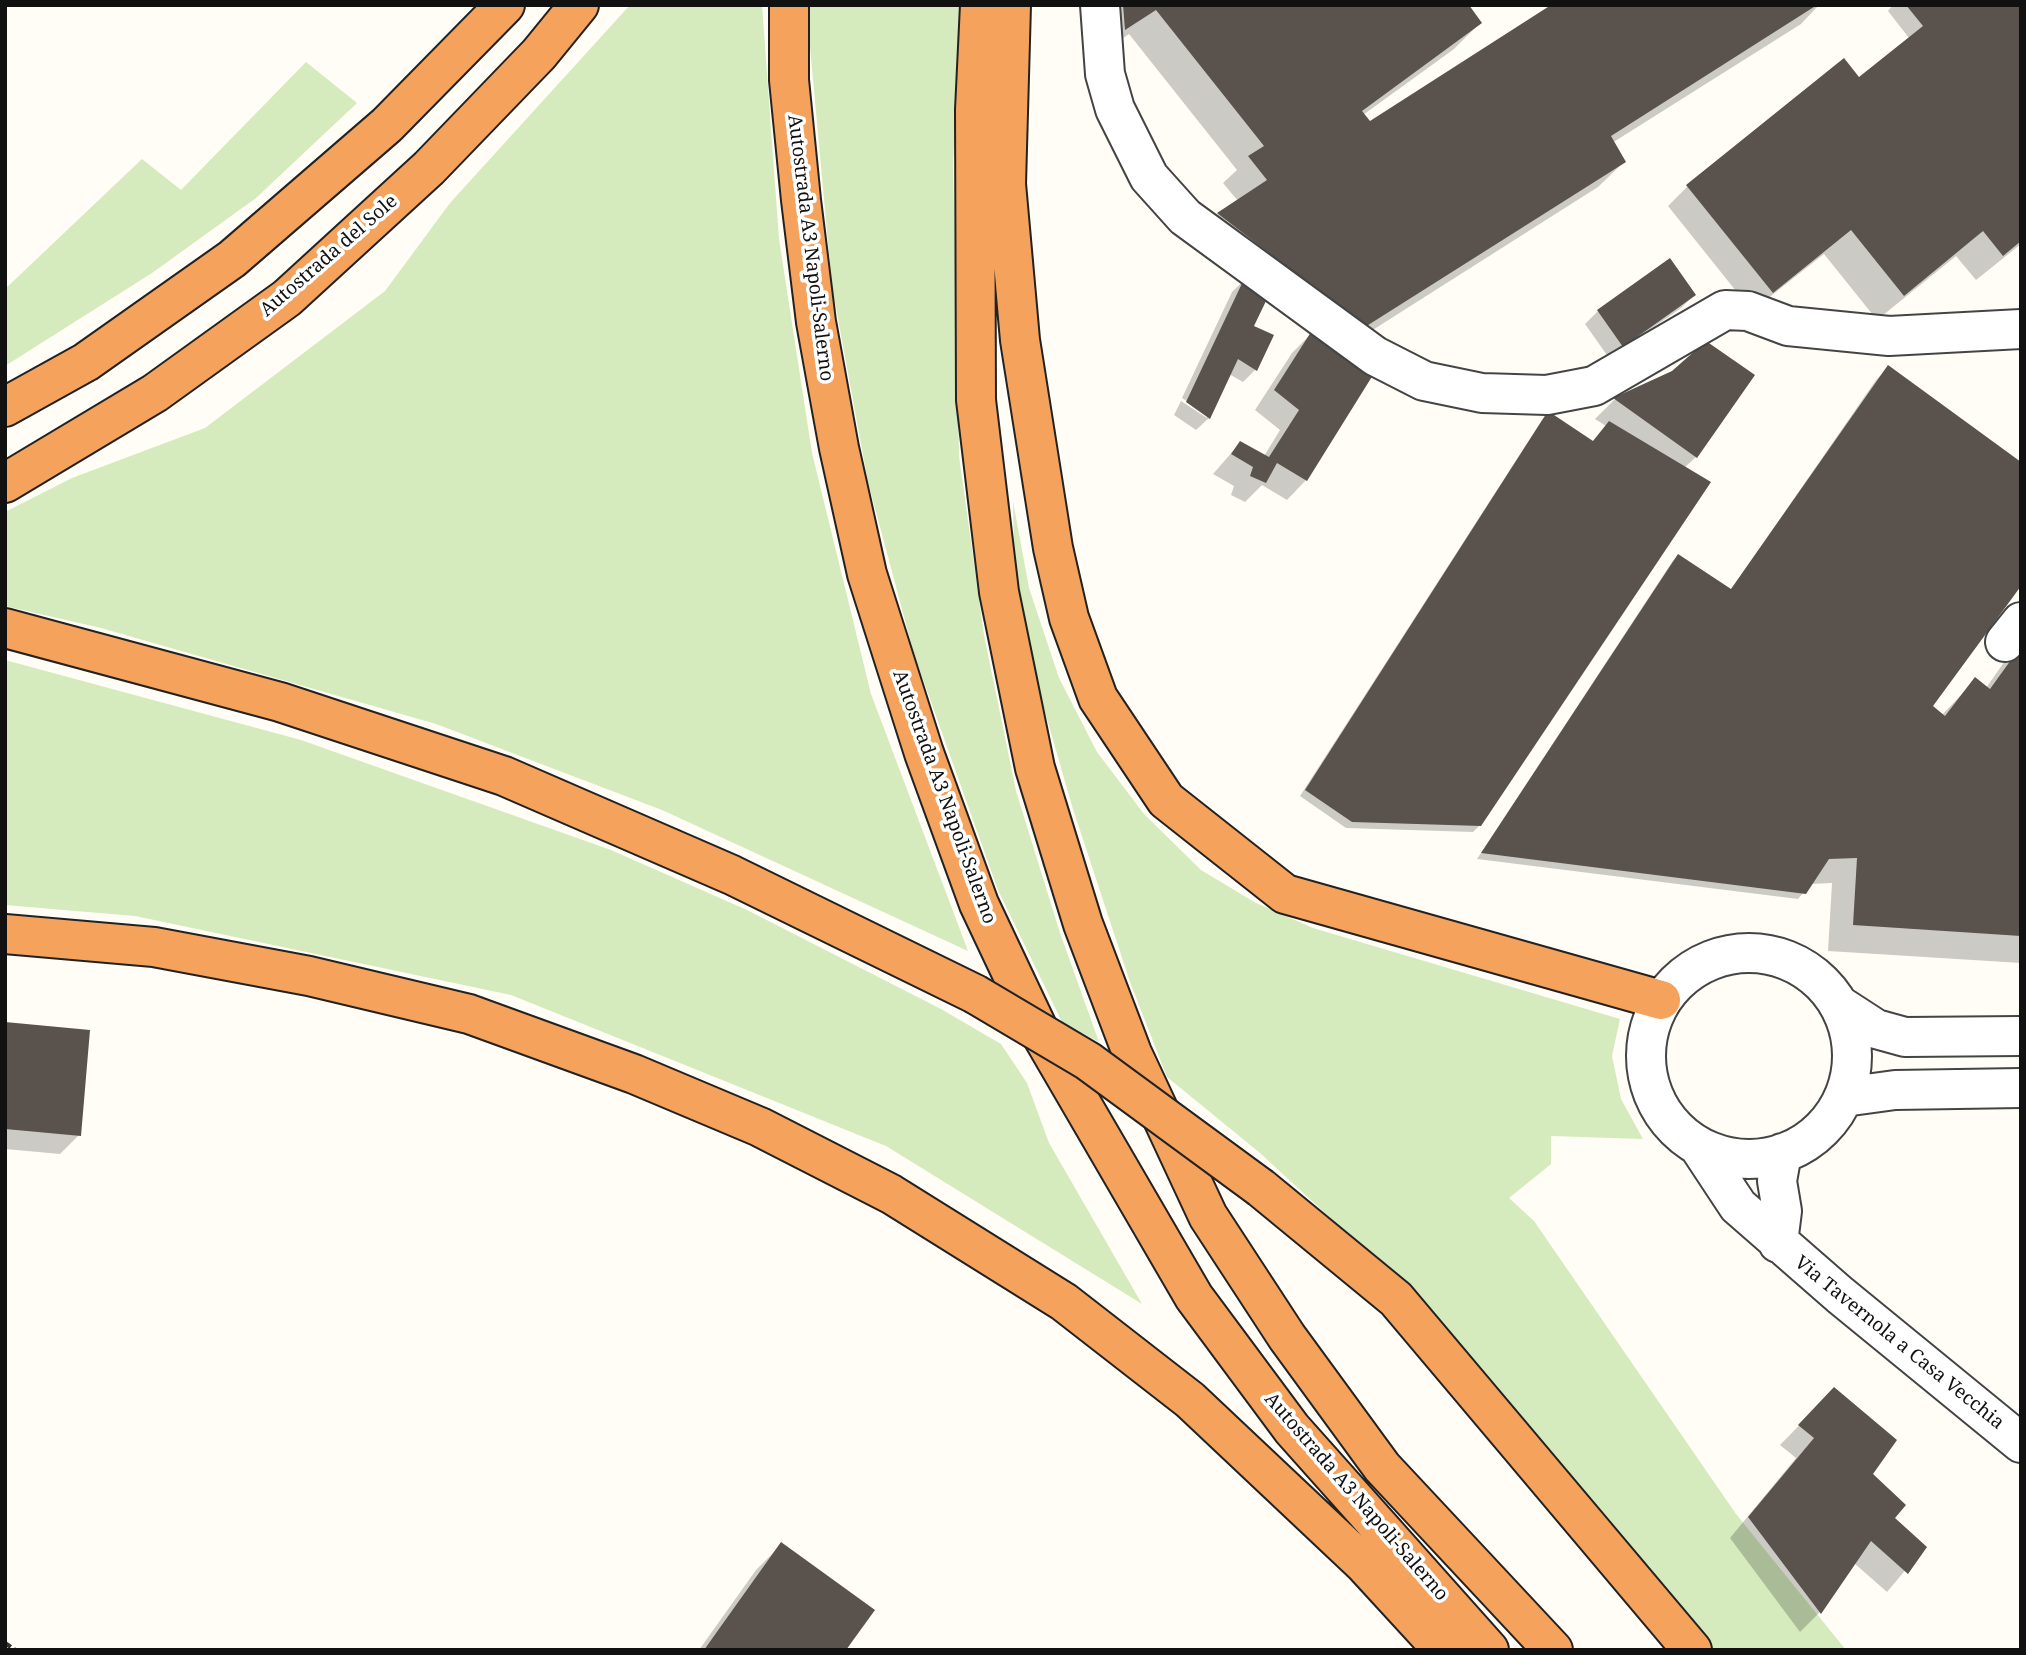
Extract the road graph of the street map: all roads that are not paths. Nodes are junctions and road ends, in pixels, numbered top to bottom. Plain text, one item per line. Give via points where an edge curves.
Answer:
1 (505, 5) edge
2 (579, 5) edge
3 (789, 5) edge
4 (980, 5) edge
5 (1011, 5) edge
6 (1100, 5) edge
7 (2021, 329) edge
8 (5, 407) edge
9 (5, 483) edge
10 (5, 628) edge
11 (5, 934) edge
12 (1661, 1000) junction
13 (1839, 1005) junction
14 (2021, 1036) edge
15 (2021, 1088) edge
16 (1844, 1097) junction
17 (1699, 1147) junction
18 (1782, 1153) junction
19 (1778, 1243) junction
20 (2021, 1443) edge
21 (1443, 1650) edge
22 (1489, 1650) edge
23 (1553, 1650) edge
24 (1692, 1650) edge

1 - 8 highway via 387,125 232,259 86,362
2 - 9 highway, Autostrada del Sole via 539,54 429,168 288,298 155,393
3 - 22 highway, Autostrada A3 Napoli-Salerno via 789,80 801,200 816,322 839,448 867,574 924,753 979,904 1038,1029 1194,1297 1292,1429
4 - 23 highway, Autostrada A3 Napoli-Salerno via 975,110 976,400 999,592 1035,768 1083,924 1132,1053 1208,1216 1287,1337 1382,1467
5 - 12 highway via 1006,184 1020,340 1053,548 1069,618 1098,698 1166,800 1285,894
6 - 7 street via 1105,74 1115,108 1149,177 1185,217 1375,356 1424,381 1482,393 1547,394 1594,386 1724,310 1748,311 1788,326 1889,336
10 - 24 highway, bridge via 280,702 504,776 732,875 975,994 1088,1061 1261,1188 1396,1299
11 - 21 highway via 154,947 309,976 469,1014 634,1074 760,1127 891,1194 1064,1302 1190,1400 1364,1564
12 - 13 street via 1695,967 1717,956 1750,952 1786,958 1817,977
12 - 17 street via 1646,1038 1646,1074 1671,1125
13 - 14 street via 1876,1029 1905,1037
13 - 16 street via 1852,1036
15 - 16 street via 1895,1090
16 - 18 street via 1824,1128
17 - 18 street via 1733,1159 1761,1160
17 - 19 street, Via Tavernola a Casa Vecchia via 1738,1206
18 - 19 street, Via Tavernola a Casa Vecchia via 1777,1181 1782,1211
19 - 20 street, Via Tavernola a Casa Vecchia

